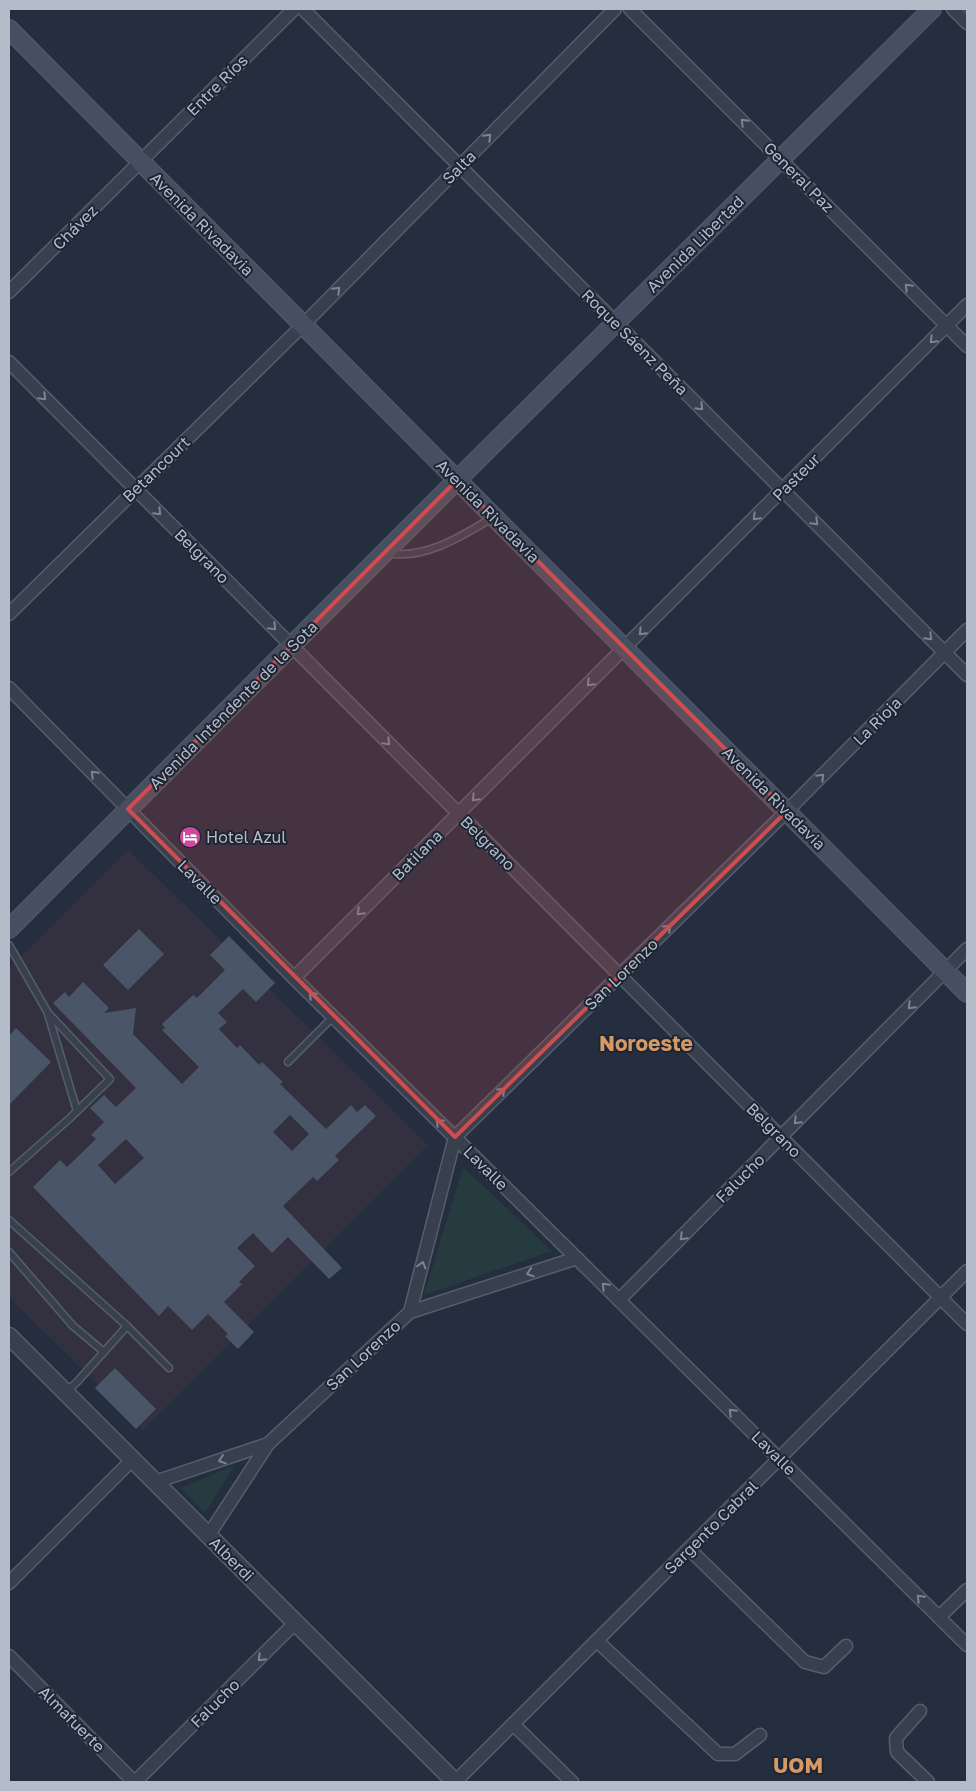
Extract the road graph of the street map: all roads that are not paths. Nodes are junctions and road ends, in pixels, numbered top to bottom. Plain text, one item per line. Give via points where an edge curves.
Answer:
1 (294, 9) edge
2 (303, 9) edge
3 (615, 9) edge
4 (630, 9) edge
5 (932, 9) edge
6 (953, 9) edge
7 (967, 23) edge
8 (9, 29) edge
9 (781, 159) junction
10 (141, 162) junction
11 (460, 166) junction
12 (9, 292) edge
13 (967, 306) edge
14 (616, 322) junction
15 (303, 325) junction
16 (947, 326) junction
17 (967, 346) edge
18 (9, 362) edge
19 (457, 480) junction
20 (136, 490) junction
21 (783, 490) junction
22 (494, 517) junction
23 (385, 552) junction
24 (9, 614) edge
25 (967, 630) edge
26 (292, 646) junction
27 (625, 649) junction
28 (945, 653) junction
29 (967, 675) edge
30 (9, 688) edge
31 (128, 809) junction
32 (787, 811) junction
33 (459, 814) junction
34 (9, 929) edge
35 (9, 945) edge
36 (967, 949) edge
37 (945, 971) junction
38 (620, 975) junction
39 (294, 978) junction
40 (967, 993) edge
41 (48, 1013) junction
42 (334, 1017) junction
43 (288, 1062) dead end
44 (77, 1111) junction
45 (455, 1137) junction
46 (781, 1137) junction
47 (9, 1172) edge
48 (9, 1220) edge
49 (9, 1252) edge
50 (577, 1258) junction
51 (967, 1271) edge
52 (941, 1298) junction
53 (620, 1300) junction
54 (410, 1312) junction
55 (967, 1324) edge
56 (127, 1326) junction
57 (9, 1336) edge
58 (104, 1352) junction
59 (169, 1368) dead end
60 (65, 1393) junction
61 (268, 1444) junction
62 (780, 1459) junction
63 (132, 1460) junction
64 (155, 1482) junction
65 (208, 1536) junction
66 (689, 1549) junction
67 (9, 1582) edge
68 (967, 1590) edge
69 (939, 1617) junction
70 (296, 1623) junction
71 (597, 1641) junction
72 (967, 1645) edge
73 (846, 1646) dead end
74 (9, 1656) edge
75 (920, 1711) dead end
76 (513, 1724) junction
77 (760, 1735) dead end
78 (135, 1782) edge
79 (455, 1782) edge
80 (572, 1782) edge
81 (928, 1782) edge

1 - 10 street, Entre Ríos
2 - 11 street, Roque Sáenz Peña
11 -> 3 street, Salta
9 -> 4 street, General Paz
5 - 9 main road, Avenida Libertad
6 - 7 street
8 - 10 main road, Avenida Rivadavia
9 - 14 main road, Avenida Libertad
16 -> 9 street, General Paz
10 - 12 street, Chávez
10 - 15 main road, Avenida Rivadavia
11 - 14 street, Roque Sáenz Peña
15 -> 11 street, Salta
13 - 16 street, Pasteur
14 - 19 main road, Avenida Libertad
14 -> 21 street, Roque Sáenz Peña
15 - 19 main road, Avenida Rivadavia
15 - 20 street, Betancourt
16 - 17 street, General Paz
16 -> 21 street, Pasteur
18 -> 20 street, Belgrano
19 - 22 main road, Avenida Rivadavia
19 - 23 main road, Avenida Intendente de la Sota
20 - 24 street, Betancourt
20 -> 26 street, Belgrano
21 -> 27 street, Pasteur
21 -> 28 street, Roque Sáenz Peña
22 - 23 lane via 452,541 409,555
22 - 27 main road, Avenida Rivadavia
23 - 26 main road, Avenida Intendente de la Sota
25 - 28 street, La Rioja
26 - 31 main road, Avenida Intendente de la Sota
26 -> 33 street, Belgrano
27 - 32 main road, Avenida Rivadavia
27 -> 33 street, Batilana
28 - 29 street, Roque Sáenz Peña
32 -> 28 street, La Rioja
31 -> 30 street, Lavalle
31 - 34 main road, Avenida Intendente de la Sota
31 - 39 street, Lavalle
32 - 37 main road, Avenida Rivadavia
38 -> 32 street, San Lorenzo
33 - 38 street, Belgrano
33 -> 39 street, Batilana
35 - 41 lane
36 - 37 street, Falucho
37 - 40 main road, Avenida Rivadavia
37 -> 46 street, Falucho
45 -> 38 street, San Lorenzo
38 - 46 street, Belgrano
42 -> 39 street, Lavalle
41 - 44 lane
41 - 44 lane via 110,1079
42 - 43 lane
45 -> 42 street, Lavalle
44 - 47 lane
45 - 50 street, Lavalle
54 -> 45 street
46 - 52 street, Belgrano
46 -> 53 street, Falucho
48 - 56 lane
49 - 58 lane via 74,1326
53 -> 50 street, Lavalle
50 -> 54 street, San Lorenzo
51 - 52 street, Sargento Cabral
52 - 55 street, Belgrano
52 - 62 street, Sargento Cabral
62 -> 53 street, Lavalle
54 - 61 street, San Lorenzo
56 - 58 lane
56 - 59 lane
57 - 60 street, Alberdi
58 - 60 lane
60 - 63 street, Alberdi
61 -> 64 street
61 - 65 street, San Lorenzo
62 - 66 street, Sargento Cabral
69 -> 62 street, Lavalle
63 - 64 street, Alberdi
63 - 67 street
64 - 65 street, Alberdi
65 - 70 street, Alberdi
66 - 71 street, Sargento Cabral
66 - 73 street via 804,1662 824,1667
68 - 69 street
69 - 72 street, Lavalle
70 -> 78 street, Falucho
70 - 79 street, Alberdi
71 - 76 street, Sargento Cabral
71 - 77 street via 718,1754 735,1754
74 - 78 street, Almafuerte
75 - 81 street via 896,1738 898,1752
76 - 79 street, Sargento Cabral
76 - 80 street

